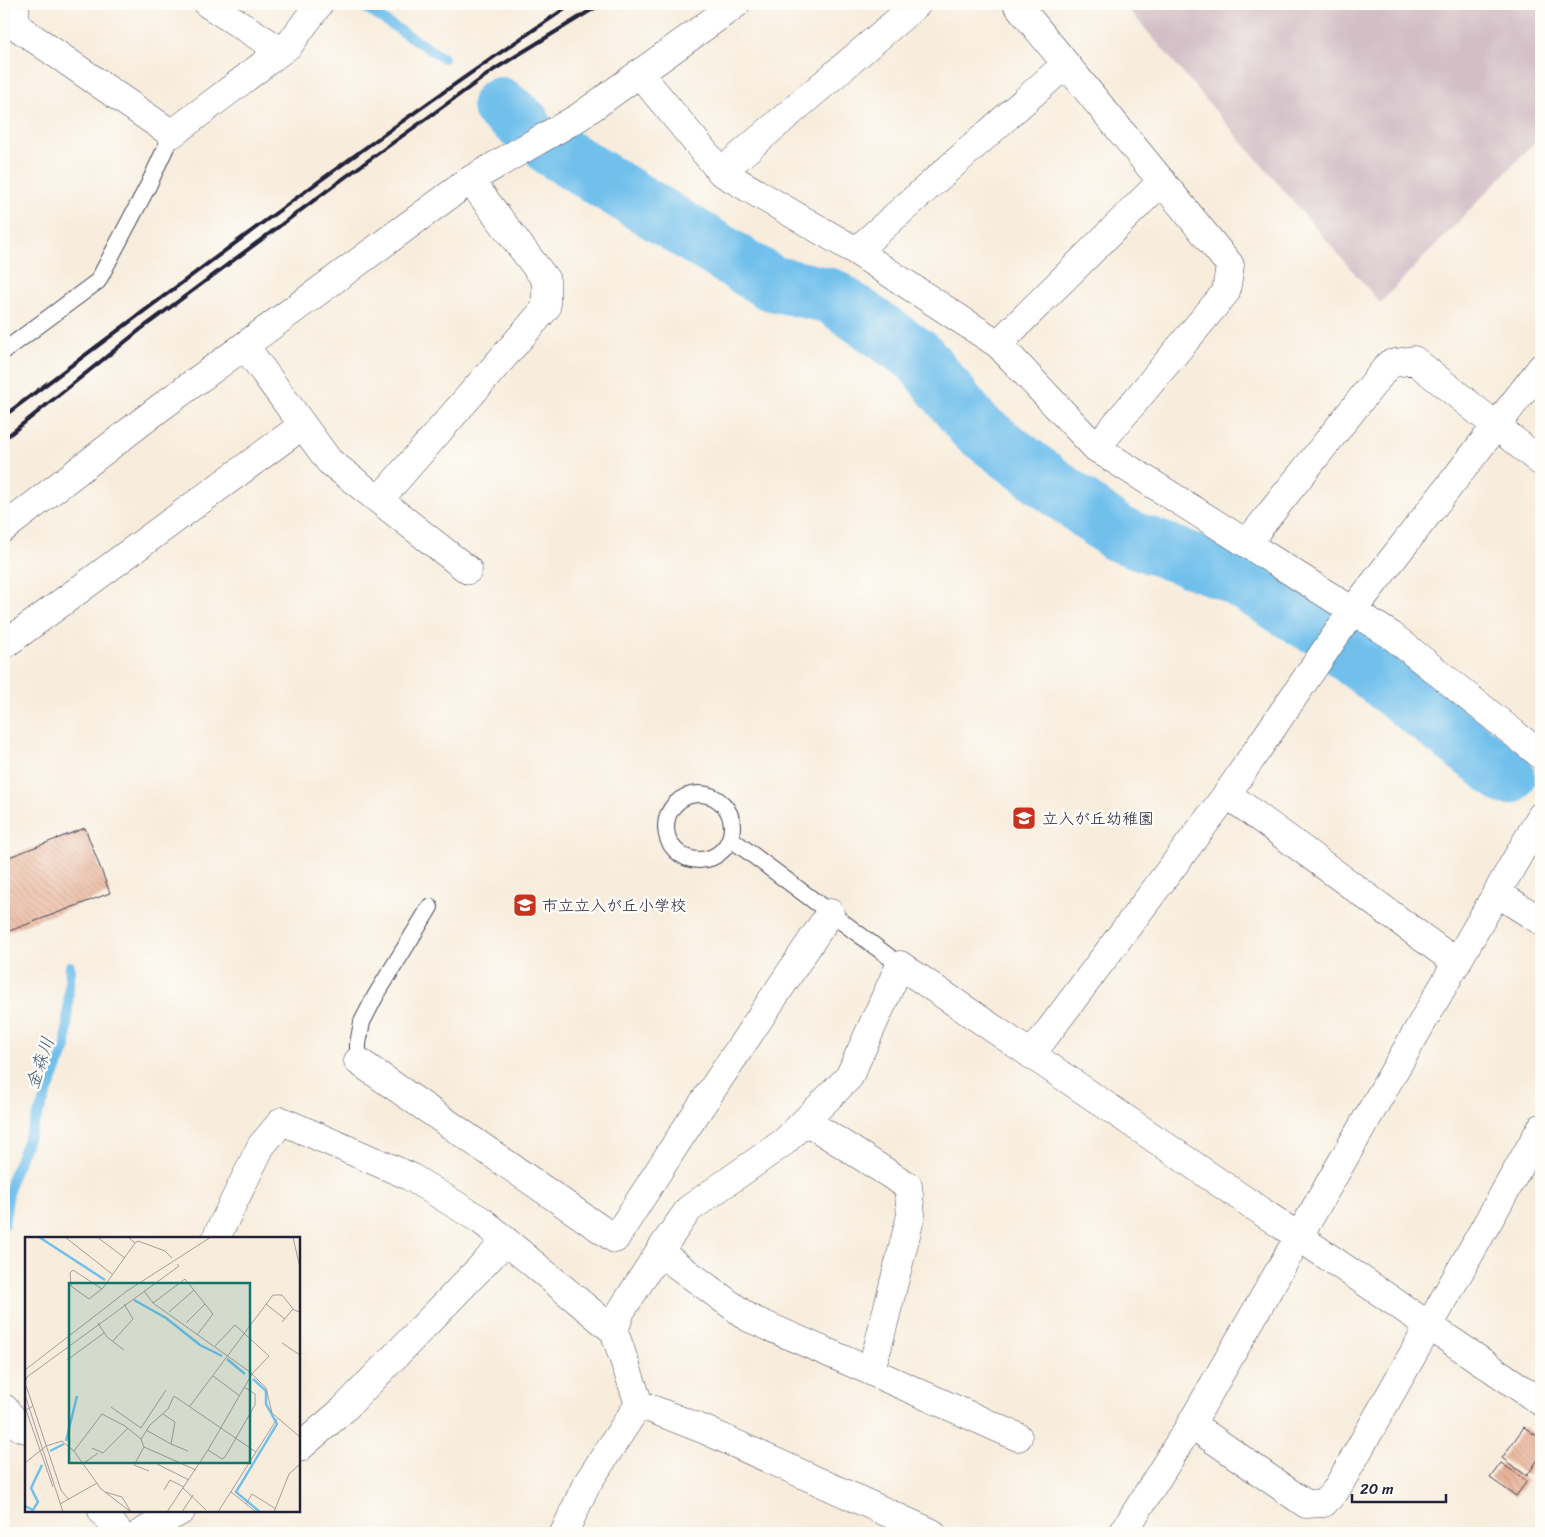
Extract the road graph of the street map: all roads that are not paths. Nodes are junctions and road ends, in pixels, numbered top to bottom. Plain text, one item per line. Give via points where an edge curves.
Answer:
1 (15, 4) edge
2 (208, 4) edge
3 (319, 4) edge
4 (736, 4) edge
5 (917, 4) edge
6 (1017, 4) edge
7 (281, 51) junction
8 (1066, 64) junction
9 (639, 73) junction
10 (172, 134) junction
11 (721, 172) junction
12 (470, 180) junction
13 (1162, 181) junction
14 (856, 251) junction
15 (998, 344) junction
16 (245, 346) junction
17 (4, 351) edge
18 (1541, 368) edge
19 (303, 425) junction
20 (1496, 426) junction
21 (1096, 448) junction
22 (1541, 462) edge
23 (379, 500) junction
24 (4, 528) edge
25 (1247, 543) junction
26 (468, 570) dead end
27 (1352, 610) junction
28 (4, 645) edge
29 (1541, 755) edge
30 (1227, 794) junction
31 (1541, 816) edge
32 (730, 838) junction
33 (1497, 893) junction
34 (430, 907) dead end
35 (830, 913) junction
36 (1541, 920) edge
37 (1457, 962) junction
38 (900, 965) junction
39 (1031, 1055) junction
40 (358, 1061) joint
41 (806, 1121) junction
42 (1541, 1128) edge
43 (216, 1237) edge
44 (1299, 1237) junction
45 (506, 1241) junction
46 (659, 1252) junction
47 (1429, 1326) junction
48 (614, 1331) junction
49 (870, 1371) junction
50 (1541, 1402) edge
51 (638, 1404) junction
52 (4, 1408) edge
53 (1191, 1424) junction
54 (25, 1429) edge
55 (1018, 1436) dead end
56 (300, 1447) edge
57 (103, 1512) edge
58 (179, 1512) edge
59 (119, 1533) edge
60 (141, 1533) edge
61 (564, 1533) edge
62 (932, 1533) edge
63 (1123, 1533) edge

1 - 10 street via 16,26
2 - 7 street
3 - 7 street
4 - 9 street
5 - 11 street
6 - 8 street
7 - 10 street
8 - 13 street
8 - 14 street
9 - 11 street
9 - 12 street via 578,117
10 - 17 lane via 98,281
11 - 14 street
12 - 16 street
12 - 23 street via 546,280 546,308
13 - 15 street
13 - 21 street via 1230,264 1226,292
14 - 15 street
15 - 21 street
16 - 19 street
16 - 24 street
18 - 20 street
19 - 23 street via 329,461
19 - 28 street
20 - 22 street
20 - 25 street via 1414,360 1389,364
20 - 27 street
21 - 25 street
23 - 26 street
25 - 27 street
27 - 29 street via 1391,635
27 - 30 street
30 - 37 street
30 - 39 street
31 - 33 street
32 - 32 lane via 726,847 708,859 688,858 669,841 668,815 683,798 705,795 716,799 730,816
32 - 35 lane
33 - 36 street
33 - 37 street
34 - 40 lane via 362,1022
35 - 38 lane
35 - 40 street via 615,1239
37 - 44 street
38 - 39 street
38 - 41 street via 849,1077
39 - 44 street
41 - 46 street via 784,1142 689,1209
41 - 49 street via 908,1186 911,1215
42 - 47 street
43 - 45 street via 261,1146 282,1121 409,1176 482,1221
44 - 47 street
44 - 53 street
45 - 48 street
45 - 56 street via 343,1410
46 - 48 street via 621,1311
46 - 49 street via 749,1318
47 - 50 street
47 - 53 street via 1336,1490 1324,1503 1306,1504
48 - 51 street
49 - 55 street
51 - 61 street via 586,1486
51 - 62 street via 705,1430
52 - 54 street
53 - 63 street
57 - 59 street
58 - 60 street

